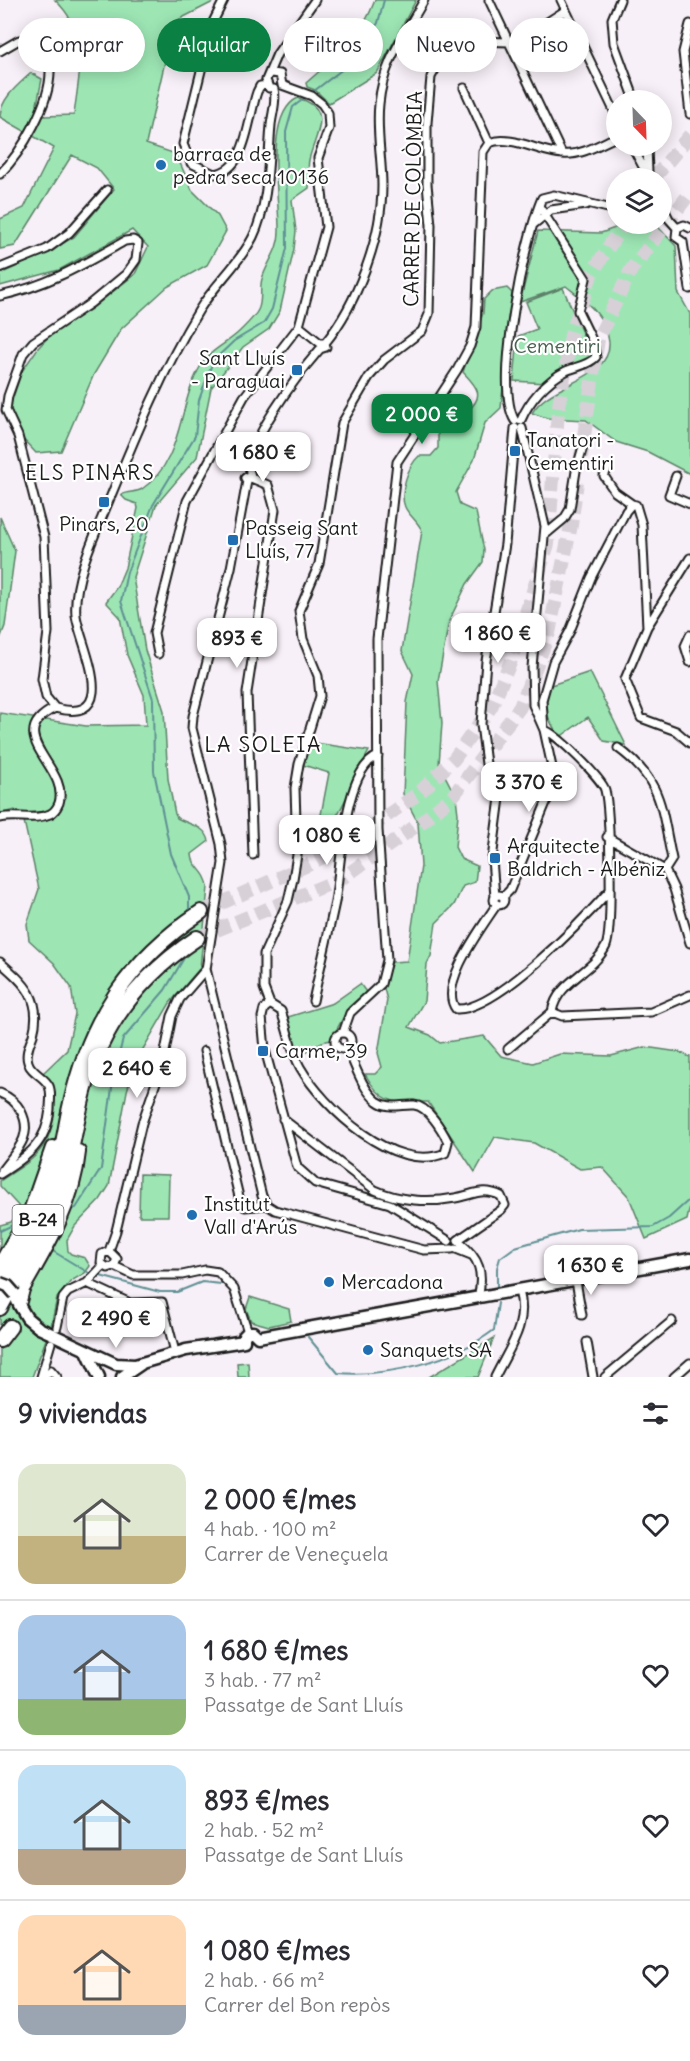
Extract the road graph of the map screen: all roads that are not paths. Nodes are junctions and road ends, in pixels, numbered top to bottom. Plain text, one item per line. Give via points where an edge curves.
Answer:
1 (224, 0) edge
2 (315, 0) edge
3 (424, 0) edge
4 (489, 0) edge
5 (561, 0) edge
6 (620, 0) edge
7 (566, 10) junction
8 (554, 18) edge
9 (690, 24) edge
10 (509, 42) joint
11 (0, 51) edge
12 (523, 72) edge
13 (270, 73) junction
14 (282, 85) junction
15 (270, 87) junction
16 (464, 88) dead end
17 (631, 90) edge
18 (606, 94) edge
19 (690, 114) edge
20 (606, 141) edge
21 (489, 143) junction
22 (562, 154) junction
23 (0, 174) edge
24 (107, 190) dead end
25 (592, 204) junction
26 (539, 206) junction
27 (606, 208) edge
28 (544, 214) junction
29 (672, 224) edge
30 (534, 225) junction
31 (677, 228) junction
32 (690, 228) edge
33 (687, 240) edge
34 (0, 268) edge
35 (690, 289) edge
36 (0, 296) edge
37 (299, 326) junction
38 (322, 345) junction
39 (518, 424) junction
40 (584, 443) dead end
41 (608, 468) dead end
42 (676, 476) dead end
43 (249, 478) junction
44 (632, 504) junction
45 (690, 504) edge
46 (546, 534) junction
47 (690, 558) edge
48 (647, 627) junction
49 (690, 635) edge
50 (158, 654) dead end
51 (690, 662) edge
52 (55, 708) junction
53 (544, 730) junction
54 (690, 743) edge
55 (618, 748) dead end
56 (378, 756) junction
57 (0, 818) edge
58 (608, 837) junction
59 (254, 855) dead end
60 (665, 870) junction
61 (610, 890) junction
62 (498, 899) junction
63 (201, 912) tunnel mouth
64 (196, 938) tunnel mouth
65 (690, 943) edge
66 (0, 962) edge
67 (206, 969) junction
68 (690, 995) edge
69 (313, 1001) dead end
70 (270, 1004) junction
71 (552, 1012) junction
72 (343, 1033) junction
73 (347, 1048) junction
74 (508, 1049) dead end
75 (204, 1051) dead end
76 (83, 1058) junction
77 (0, 1093) edge
78 (80, 1109) junction
79 (283, 1119) junction
80 (0, 1174) edge
81 (267, 1205) junction
82 (454, 1244) junction
83 (109, 1251) junction
84 (690, 1259) edge
85 (0, 1266) edge
86 (114, 1266) junction
87 (101, 1268) junction
88 (576, 1281) junction
89 (89, 1282) junction
90 (0, 1284) edge
91 (519, 1291) junction
92 (478, 1298) junction
93 (18, 1300) junction
94 (0, 1308) edge
95 (582, 1315) dead end
96 (672, 1321) dead end
97 (57, 1327) dead end
98 (5, 1328) edge
99 (39, 1328) junction
100 (246, 1337) junction
101 (0, 1340) edge
102 (51, 1342) dead end
103 (587, 1342) dead end
104 (87, 1351) junction
105 (175, 1352) junction
106 (144, 1362) junction
107 (690, 1363) edge
108 (43, 1377) edge
109 (57, 1377) edge
110 (99, 1377) edge
111 (122, 1377) edge
112 (495, 1377) edge
113 (593, 1377) edge
114 (605, 1377) edge
115 (674, 1377) edge

1 - 15 street via 213,22 183,144 191,163 214,174 231,167 239,155 257,92 260,86
2 - 13 street via 277,54
3 - 38 street via 400,37 381,92 378,117 382,199 376,229 353,301
4 - 10 street
5 - 7 street
6 - 17 street via 612,19 614,43
7 - 8 street, CARRER DE COLÒMBIA
7 - 18 street
9 - 19 street via 683,52
10 - 70 street, CARRER DE COLÒMBIA via 473,41 458,45 441,59 431,77 427,133 429,314 422,331 384,360 369,377 342,423 319,564 299,611 320,696 295,788 297,855 293,879 288,901 264,954 264,988
11 - 23 street via 19,40 35,42 48,59 51,72 25,142
12 - 22 street
13 - 14 street via 280,74
13 - 15 street via 266,78
14 - 15 street
14 - 37 street via 309,95 328,113 329,128 318,158 326,227
15 - 52 street via 275,94 263,202 253,237 200,309 157,387 89,549 76,615 93,673 92,697 76,710
16 - 21 street
20 - 22 street via 576,154
21 - 22 street via 506,141
21 - 56 street via 483,152 476,327 457,370 397,462 377,639
24 - 34 street via 69,233 47,249
25 - 26 street via 554,195 542,198
25 - 27 street
25 - 28 street
26 - 28 street
26 - 30 street
28 - 30 street
28 - 39 street via 586,279 578,311 596,357 547,384 530,402
29 - 31 street
30 - 39 street via 513,309 508,402
31 - 32 street
31 - 33 street via 676,237
33 - 35 street
36 - 52 street via 67,275 125,241 138,243 138,254 126,274 33,342 23,354 8,396 6,410 18,436 44,537 48,615 42,679 46,697
37 - 38 street
37 - 50 street via 244,397 187,501 154,633
38 - 43 street via 282,396 250,459
39 - 46 street
39 - 62 street via 481,724 486,764 500,798 492,859
40 - 46 street via 570,509
41 - 44 street via 604,477 615,492
42 - 45 street via 669,495
43 - 59 street via 268,486 275,510 247,693
43 - 67 street via 231,568 193,716 192,728 223,863
44 - 48 street via 636,505 642,525
44 - 53 street via 591,578 570,632 553,662 542,700
46 - 53 street via 532,667 533,705
47 - 48 street
48 - 54 street via 626,670 627,686 641,718 676,731
49 - 51 street via 685,646
52 - 57 street via 35,717 26,734 57,787 60,801 49,815 16,814
53 - 58 street via 557,736 603,785
53 - 62 street via 555,781 510,890
55 - 60 street via 652,781 662,804 672,859
56 - 69 street via 363,770 352,797
56 - 72 street via 378,830 387,960 381,984 350,1013
58 - 60 street
58 - 61 street
60 - 65 street
61 - 62 street via 546,957 498,991 464,1009 456,1009 451,993 457,970
61 - 71 street via 611,921 606,945 557,997
63 - 76 highway, B-24 via 153,948 119,989
64 - 78 highway, B-24 via 141,983 113,1020 97,1051
66 - 80 street via 29,991 35,1025 28,1062 47,1083 51,1095 47,1130 39,1145
67 - 81 street
67 - 83 street via 180,999 172,1016 163,1062 142,1123
68 - 71 street via 651,1012 562,1016
70 - 73 street via 282,1011 288,1042 301,1068 337,1114 388,1147 428,1157 445,1153 448,1142 428,1113 414,1105 390,1107 378,1102 363,1083
70 - 79 street via 262,1017 265,1050
71 - 74 street
72 - 73 street via 351,1040
72 - 73 street via 335,1041 339,1048
75 - 81 street via 240,1201 245,1207
76 - 85 highway via 66,1098 37,1198
76 - 90 highway, B-24 via 55,1175 38,1219
77 - 80 street via 16,1102 26,1125 22,1145
78 - 93 highway via 73,1187
78 - 94 highway, B-24 via 48,1224
79 - 82 street via 297,1167 315,1183 390,1204
79 - 82 street via 375,1190 390,1197 444,1200 483,1190 501,1196 505,1205
81 - 82 street via 419,1248
82 - 92 street via 471,1256 482,1272
83 - 86 street via 117,1258
83 - 87 street via 100,1258
84 - 88 street
86 - 87 street
86 - 100 street via 133,1275 218,1272 234,1289
87 - 89 street
88 - 91 street
88 - 95 street
89 - 97 street via 63,1298
89 - 105 street via 130,1303 162,1302
90 - 93 street, bridge via 8,1286
91 - 92 street
91 - 112 street via 522,1314 517,1334
92 - 100 street via 258,1337 254,1346 246,1345
93 - 98 street via 17,1317
93 - 99 street via 27,1318
96 - 114 street
98 - 99 street via 25,1324
98 - 101 highway
99 - 104 street
100 - 105 street
102 - 108 street
103 - 113 street
104 - 106 street via 116,1364
104 - 110 street
105 - 106 street
106 - 111 street
107 - 115 street
108 - 109 street via 51,1370

